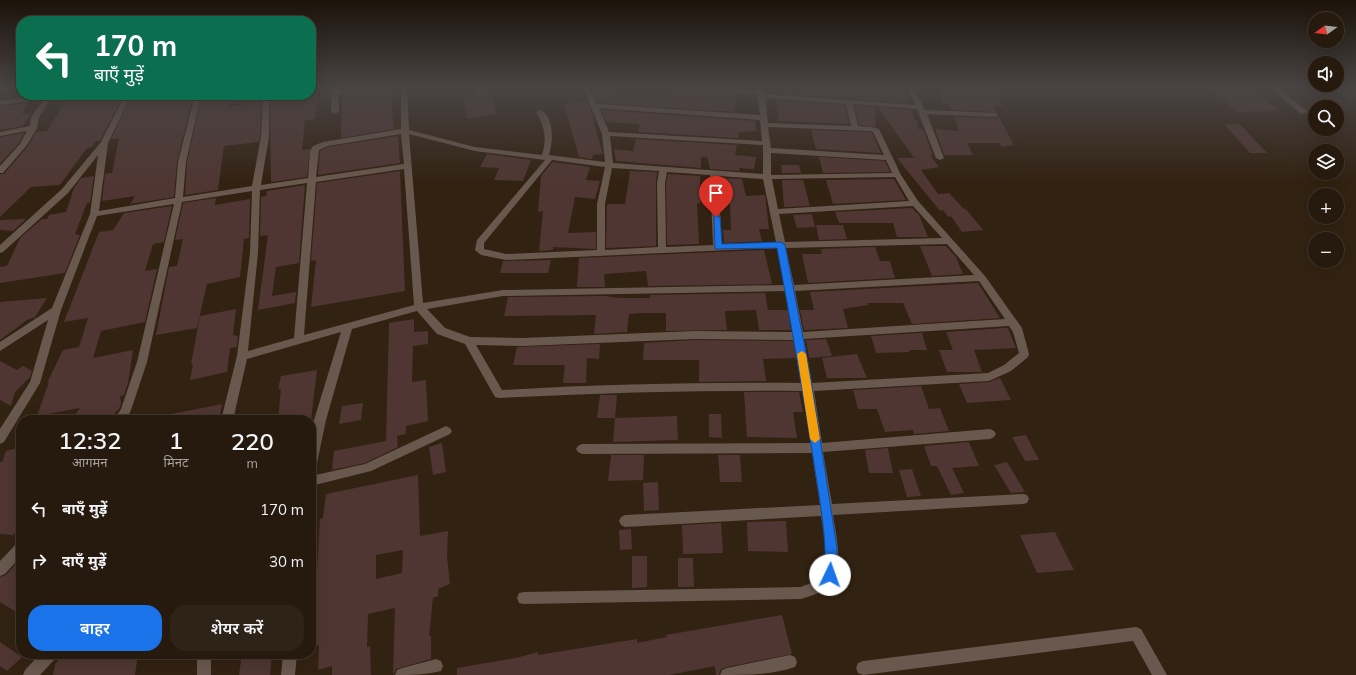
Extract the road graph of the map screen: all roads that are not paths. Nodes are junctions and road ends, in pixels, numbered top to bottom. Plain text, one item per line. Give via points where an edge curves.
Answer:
1 (35, 118) edge
2 (116, 118) edge
3 (192, 118) edge
4 (265, 118) edge
5 (405, 118) edge
6 (544, 118) edge
7 (600, 118) edge
8 (736, 118) edge
9 (853, 118) edge
10 (925, 118) edge
11 (764, 121) junction
12 (33, 128) junction
13 (855, 128) junction
14 (405, 131) junction
15 (0, 134) edge
16 (606, 134) junction
17 (104, 143) junction
18 (766, 147) junction
19 (547, 157) junction
20 (889, 158) junction
21 (940, 158) dead end
22 (609, 164) junction
23 (407, 166) junction
24 (663, 169) junction
25 (0, 171) edge
26 (714, 172) junction
27 (897, 175) junction
28 (767, 177) junction
29 (311, 180) junction
30 (256, 188) junction
31 (179, 199) junction
32 (915, 203) junction
33 (774, 212) junction
34 (94, 214) junction
35 (950, 241) junction
36 (781, 245) junction
37 (718, 247) junction
38 (662, 249) junction
39 (0, 250) edge
40 (601, 252) junction
41 (982, 278) junction
42 (790, 288) junction
43 (419, 307) junction
44 (56, 310) junction
45 (1012, 322) junction
46 (348, 326) junction
47 (798, 336) junction
48 (299, 340) junction
49 (469, 341) junction
50 (0, 347) edge
51 (242, 356) junction
52 (807, 387) junction
53 (123, 415) edge
54 (228, 415) edge
55 (446, 431) dead end
56 (990, 434) dead end
57 (0, 439) edge
58 (316, 439) edge
59 (816, 448) junction
60 (582, 449) dead end
61 (316, 480) edge
62 (1023, 499) dead end
63 (826, 510) junction
64 (625, 521) dead end
65 (16, 552) edge
66 (0, 570) edge
67 (524, 598) dead end
68 (45, 659) edge
69 (204, 659) edge
70 (290, 659) edge
71 (790, 662) dead end
72 (436, 666) dead end
73 (863, 668) dead end
74 (30, 675) edge
75 (204, 675) edge
76 (288, 675) edge
77 (402, 675) edge
78 (727, 675) edge
79 (1160, 675) edge

1 - 12 street
2 - 17 street
3 - 31 street via 182,162
4 - 30 street
5 - 14 street
6 - 19 street via 550,142
7 - 16 street
8 - 11 street
9 - 13 street
10 - 21 street
11 - 13 street
11 - 18 street
12 - 15 street
12 - 25 street via 15,155
13 - 20 street via 876,131
14 - 19 street via 475,149
14 - 23 street
14 - 29 street via 326,144 316,148
16 - 18 street
16 - 22 street
17 - 34 street
17 - 39 street via 65,191
18 - 20 street
18 - 28 street
19 - 22 street
19 - 40 street via 480,242 479,250 506,257
20 - 27 street
22 - 24 street
22 - 40 street via 601,204
23 - 29 street
23 - 43 street
24 - 26 street
24 - 38 street
26 - 28 street
26 - 37 street
27 - 28 street
27 - 32 street
28 - 33 street
29 - 30 street
29 - 48 street
30 - 31 street
30 - 51 street via 254,253
31 - 34 street
31 - 53 street via 142,362
32 - 33 street
32 - 35 street
33 - 36 street
34 - 44 street
35 - 36 street
35 - 41 street
36 - 37 street
36 - 42 street
37 - 38 street
38 - 40 street
41 - 42 street
41 - 45 street
42 - 43 street via 503,293
42 - 47 street
43 - 46 street
43 - 49 street via 441,331
44 - 50 street
44 - 57 street via 35,383
45 - 47 street
45 - 52 street via 1018,331 1024,354 1005,371 988,377
46 - 48 street
46 - 58 street
47 - 49 street via 696,335 523,342
47 - 52 street
48 - 51 street
49 - 52 street via 499,394 725,386
51 - 54 street
52 - 59 street
55 - 61 street via 367,468
56 - 59 street
59 - 60 street
59 - 63 street
62 - 63 street
63 - 64 street
63 - 67 street via 832,548 830,575 822,586 801,593
65 - 66 street
68 - 74 street
69 - 75 street
70 - 76 street
71 - 78 street
72 - 77 street
73 - 79 street via 1136,634

